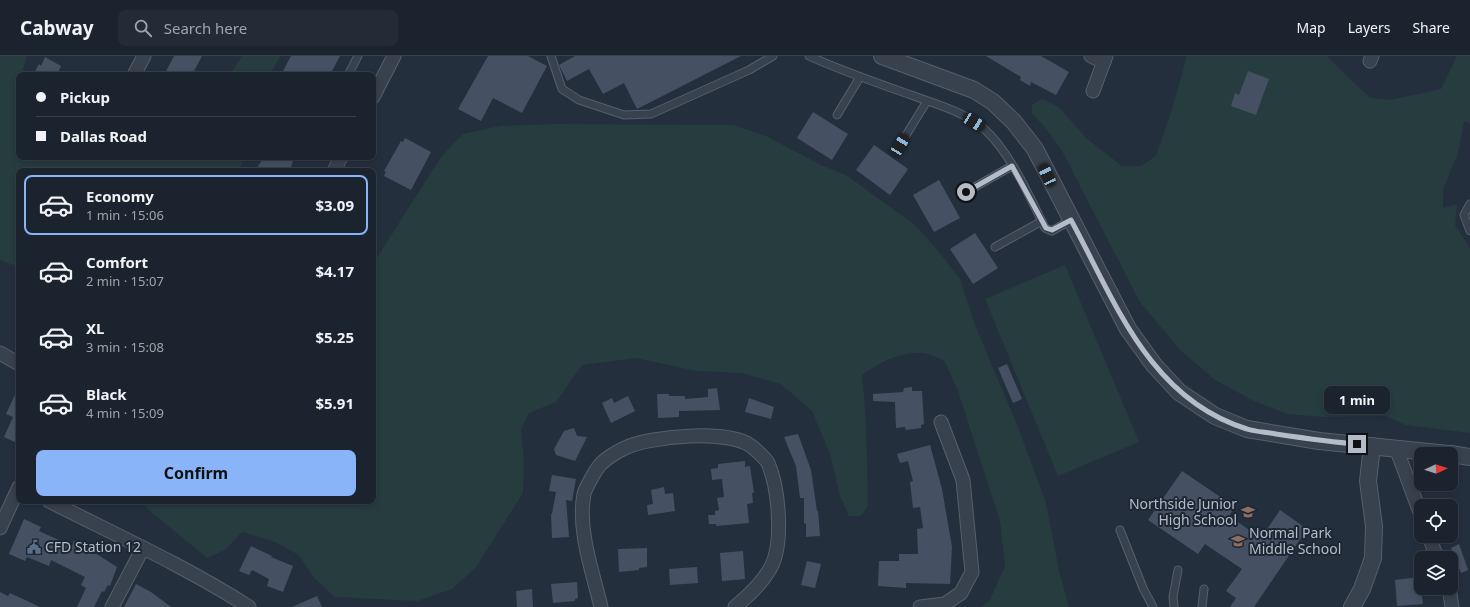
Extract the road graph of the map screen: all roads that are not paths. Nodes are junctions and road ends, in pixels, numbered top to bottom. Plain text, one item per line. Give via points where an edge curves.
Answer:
1 (144, 56) edge
2 (358, 56) edge
3 (394, 56) edge
4 (551, 56) edge
5 (773, 56) edge
6 (809, 56) edge
7 (882, 56) edge
8 (1091, 56) edge
9 (1105, 59) edge
10 (136, 72) edge
11 (350, 72) edge
12 (860, 77) junction
13 (376, 90) edge
14 (1093, 91) dead end
15 (927, 101) junction
16 (837, 115) dead end
17 (900, 145) dead end
18 (1012, 166) junction
19 (966, 192) dead end
20 (1470, 204) edge
21 (1071, 220) junction
22 (1042, 221) junction
23 (1470, 231) edge
24 (995, 247) dead end
25 (0, 354) edge
26 (16, 362) edge
27 (941, 422) dead end
28 (1372, 446) junction
29 (1396, 448) junction
30 (1414, 450) edge
31 (1458, 455) edge
32 (1470, 457) edge
33 (16, 493) edge
34 (1415, 499) edge
35 (55, 504) edge
36 (0, 528) edge
37 (1120, 530) dead end
38 (143, 548) junction
39 (1178, 570) dead end
40 (1204, 589) dead end
41 (1450, 595) edge
42 (112, 607) edge
43 (248, 607) edge
44 (601, 607) edge
45 (735, 607) edge
46 (920, 607) edge
47 (1154, 607) edge
48 (1174, 607) edge
49 (1202, 607) edge
50 (1352, 607) edge
51 (1452, 607) edge

1 - 10 street
2 - 11 lane
3 - 13 street
4 - 5 lane via 562,89 579,100 624,115 650,114 749,70
6 - 12 lane
7 - 21 street via 974,90 994,102 1035,149
8 - 9 street
9 - 14 street
12 - 15 lane
12 - 16 lane
15 - 17 lane
15 - 18 lane via 965,116 982,127 995,140
18 - 19 lane
18 - 22 lane
20 - 23 lane via 1464,215
21 - 22 lane via 1052,230 1046,228
21 - 28 street via 1128,329 1154,366 1179,392 1215,416 1247,429 1319,441
22 - 24 lane
25 - 26 street
27 - 46 street via 963,480 972,572 961,593 944,604
28 - 29 street
28 - 50 street via 1368,481 1374,526 1373,558 1362,589
29 - 30 street
29 - 34 street
31 - 32 street
33 - 36 street
35 - 38 street
37 - 47 lane via 1143,588
38 - 42 street
38 - 43 street
39 - 48 lane via 1173,597
40 - 49 lane
41 - 51 street
44 - 45 street via 583,527 584,493 600,465 625,448 656,440 694,436 734,437 751,446 768,462 776,495 778,529 775,556 769,572

